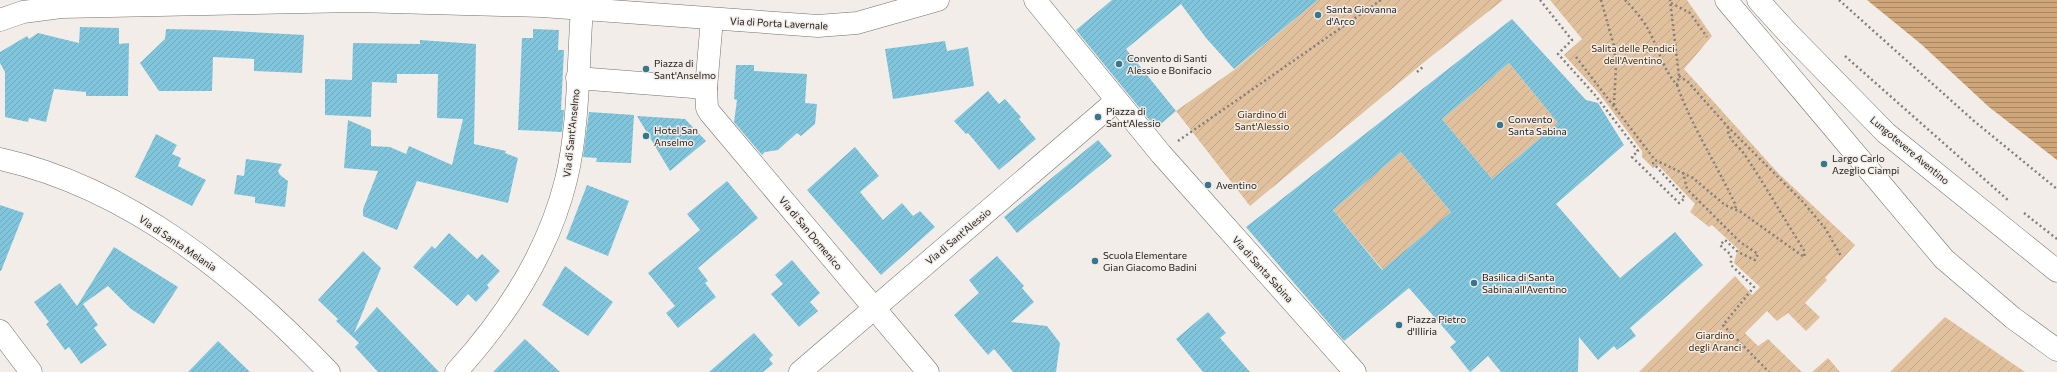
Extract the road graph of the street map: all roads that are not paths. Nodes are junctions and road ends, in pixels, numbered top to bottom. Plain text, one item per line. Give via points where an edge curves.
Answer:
1 (938, 0) edge
2 (1035, 0) edge
3 (1726, 0) edge
4 (1758, 0) edge
5 (905, 4) edge
6 (582, 8) junction
7 (712, 19) junction
8 (0, 20) edge
9 (577, 78) junction
10 (706, 88) junction
11 (1116, 101) junction
12 (0, 159) edge
13 (2057, 271) edge
14 (874, 308) junction
15 (0, 331) edge
16 (2057, 350) edge
17 (1352, 371) edge
18 (31, 372) edge
19 (329, 372) edge
20 (456, 372) edge
21 (800, 372) edge
22 (928, 372) edge

1 - 5 street, Via di Porta Lavernale
2 - 11 street
3 - 16 street via 1944,259 2013,318
4 - 13 street, Lungotevere Aventino via 1886,133
5 - 7 street, Via di Porta Lavernale via 857,23 833,26
6 - 7 street
6 - 8 street via 356,2 123,5 50,8 23,12
6 - 9 street
7 - 10 street
9 - 10 street
9 - 20 street, Via di Sant'Anselmo via 576,110 566,179 550,229 510,304
10 - 14 street, Via di San Domenico via 707,108 710,113
11 - 14 street, Via di Sant'Alessio
11 - 17 street, Via di Santa Sabina
12 - 19 street, Via di Santa Melania via 78,184 161,230 247,294
14 - 21 street, Via di Sant'Alessio
14 - 22 street, Via di San Domenico
15 - 18 street

